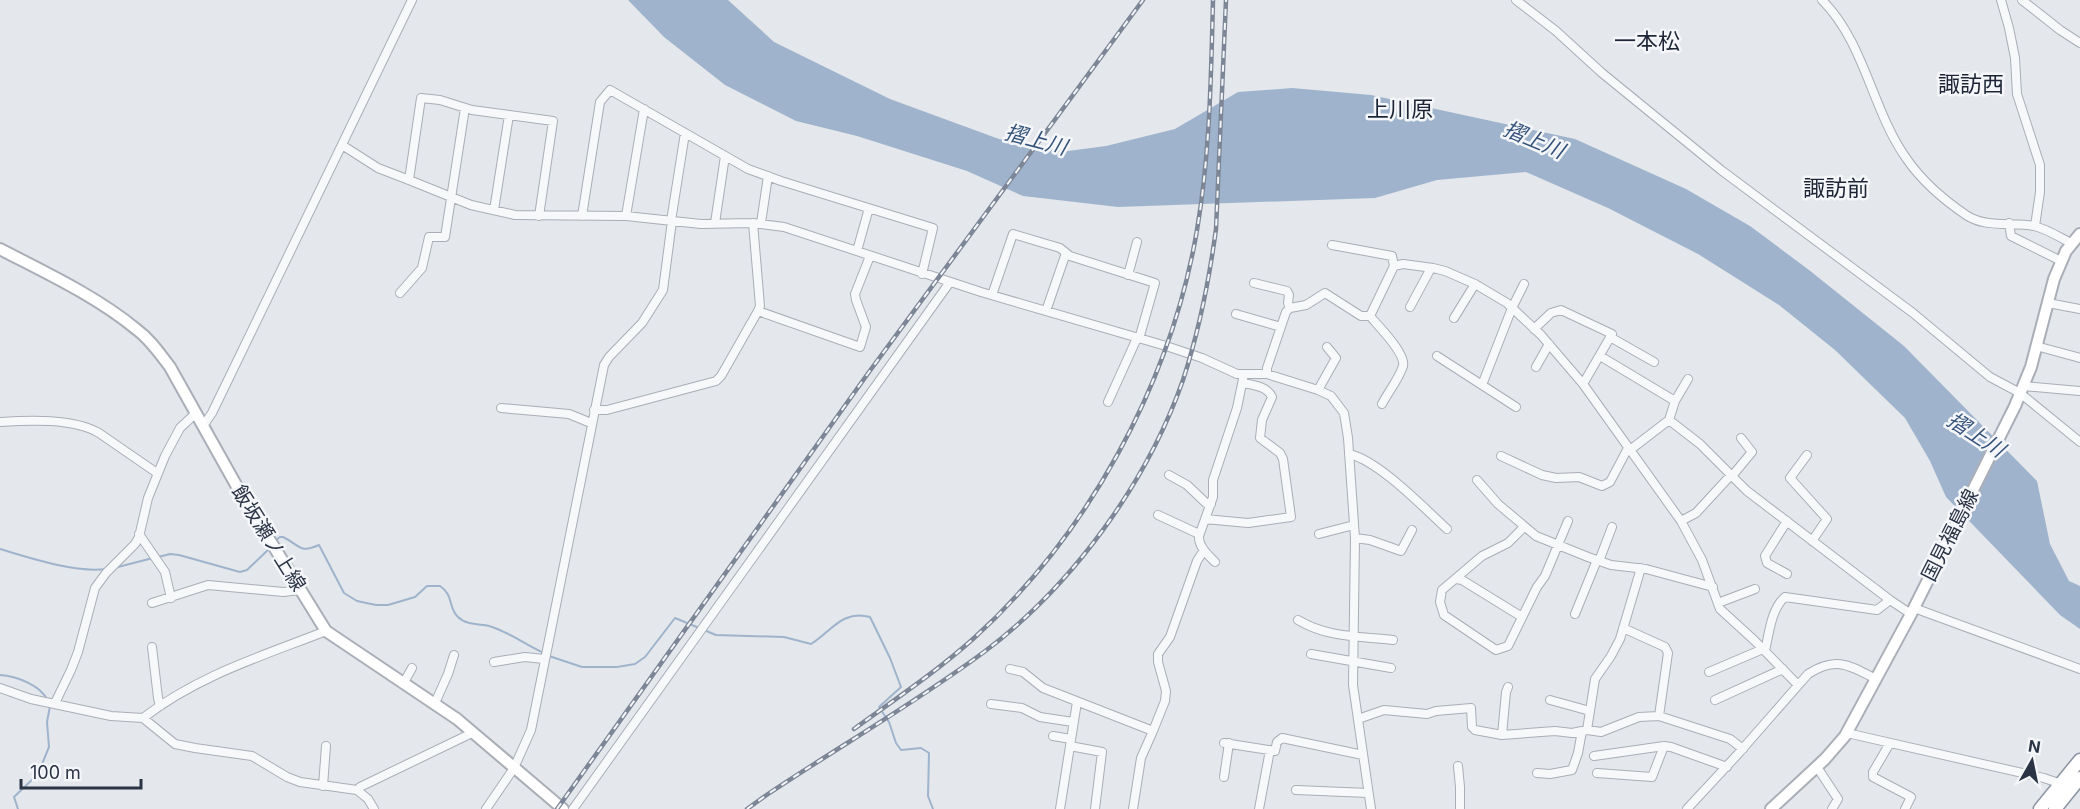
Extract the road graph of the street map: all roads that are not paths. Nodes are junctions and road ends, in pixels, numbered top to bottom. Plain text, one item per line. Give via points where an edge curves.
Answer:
1 (412, 0) edge
2 (1516, 0) edge
3 (1822, 0) edge
4 (2001, 0) edge
5 (2022, 0) edge
6 (2080, 43) edge
7 (465, 108) junction
8 (644, 109) junction
9 (509, 115) junction
10 (685, 133) junction
11 (342, 145) junction
12 (725, 156) junction
13 (768, 176) junction
14 (409, 180) junction
15 (451, 197) junction
16 (868, 208) junction
17 (494, 210) junction
18 (539, 216) junction
19 (582, 216) junction
20 (626, 216) junction
21 (671, 221) junction
22 (757, 223) junction
23 (715, 224) junction
24 (2008, 224) junction
25 (2035, 226) junction
26 (2080, 234) edge
27 (1137, 242) dead end
28 (2071, 243) junction
29 (1332, 245) dead end
30 (0, 249) edge
31 (856, 251) junction
32 (1066, 253) junction
33 (870, 256) junction
34 (2061, 261) junction
35 (1394, 266) junction
36 (1431, 268) junction
37 (922, 274) junction
38 (1128, 275) junction
39 (950, 282) junction
40 (1254, 283) dead end
41 (1475, 284) junction
42 (1524, 284) dead end
43 (400, 293) dead end
44 (992, 295) junction
45 (2048, 303) junction
46 (1410, 307) dead end
47 (1290, 308) junction
48 (1512, 308) junction
49 (2080, 309) edge
50 (758, 311) junction
51 (1046, 311) junction
52 (1236, 314) dead end
53 (1370, 316) junction
54 (1454, 318) dead end
55 (1281, 327) junction
56 (1534, 329) junction
57 (1610, 337) junction
58 (1138, 339) junction
59 (1549, 344) junction
60 (1327, 346) dead end
61 (2036, 346) junction
62 (1437, 356) dead end
63 (1600, 356) junction
64 (2080, 358) edge
65 (1654, 362) dead end
66 (1536, 367) dead end
67 (1267, 374) junction
68 (1244, 379) junction
69 (1688, 379) dead end
70 (1583, 384) junction
71 (1482, 385) junction
72 (1318, 390) junction
73 (2022, 390) junction
74 (2080, 391) edge
75 (1675, 401) junction
76 (1108, 402) dead end
77 (1382, 404) dead end
78 (1516, 407) dead end
79 (501, 408) dead end
80 (594, 410) junction
81 (196, 413) junction
82 (1669, 420) junction
83 (0, 422) edge
84 (591, 423) junction
85 (203, 426) junction
86 (1741, 438) dead end
87 (2080, 441) edge
88 (1629, 449) junction
89 (1349, 454) junction
90 (1807, 455) dead end
91 (1501, 456) dead end
92 (158, 473) junction
93 (1169, 475) dead end
94 (1731, 476) junction
95 (1477, 480) dead end
96 (1211, 504) junction
97 (1158, 515) dead end
98 (1205, 519) junction
99 (1568, 521) dead end
100 (1681, 521) junction
101 (1787, 521) junction
102 (1354, 525) junction
103 (1524, 527) junction
104 (1612, 527) dead end
105 (1447, 529) dead end
106 (1412, 530) dead end
107 (140, 534) junction
108 (1199, 534) junction
109 (1319, 534) dead end
110 (1355, 538) junction
111 (1812, 541) junction
112 (1558, 545) junction
113 (1204, 550) junction
114 (1598, 561) junction
115 (1215, 562) dead end
116 (1641, 568) junction
117 (1786, 574) dead end
118 (1456, 579) junction
119 (1713, 587) junction
120 (1755, 589) dead end
121 (301, 590) junction
122 (171, 598) junction
123 (1890, 600) junction
124 (152, 603) dead end
125 (1718, 603) junction
126 (1912, 611) junction
127 (1575, 614) dead end
128 (1522, 617) junction
129 (1298, 620) dead end
130 (1623, 628) junction
131 (326, 631) junction
132 (1354, 638) junction
133 (1393, 640) dead end
134 (152, 647) dead end
135 (1764, 650) junction
136 (1311, 654) dead end
137 (454, 655) dead end
138 (544, 659) junction
139 (1353, 661) junction
140 (494, 662) dead end
141 (412, 668) dead end
142 (1391, 668) dead end
143 (1010, 669) dead end
144 (1783, 669) junction
145 (2080, 669) edge
146 (1709, 672) dead end
147 (1876, 679) junction
148 (403, 684) junction
149 (1798, 685) junction
150 (1508, 687) dead end
151 (0, 688) edge
152 (1550, 700) dead end
153 (1715, 700) dead end
154 (50, 702) junction
155 (1077, 702) junction
156 (435, 703) junction
157 (991, 704) dead end
158 (160, 706) junction
159 (1590, 711) junction
160 (1659, 716) junction
161 (143, 718) junction
162 (1358, 719) junction
163 (1073, 723) junction
164 (1153, 731) junction
165 (1584, 731) junction
166 (472, 733) junction
167 (1847, 733) junction
168 (1053, 735) dead end
169 (1502, 735) junction
170 (1070, 742) junction
171 (1890, 743) junction
172 (326, 746) dead end
173 (1664, 746) junction
174 (1743, 749) junction
175 (1270, 750) junction
176 (1363, 755) junction
177 (1594, 756) dead end
178 (2080, 760) edge
179 (1458, 766) dead end
180 (1727, 767) junction
181 (1817, 767) junction
182 (514, 768) junction
183 (1537, 773) dead end
184 (1597, 773) dead end
185 (1224, 777) dead end
186 (2080, 778) edge
187 (322, 786) junction
188 (2066, 787) junction
189 (357, 790) junction
190 (1296, 790) dead end
191 (1368, 793) junction
192 (374, 809) edge
193 (486, 809) edge
194 (564, 809) edge
195 (573, 809) edge
196 (1060, 809) edge
197 (1095, 809) edge
198 (1133, 809) edge
199 (1259, 809) edge
200 (1371, 809) edge
201 (1460, 809) edge
202 (1688, 809) edge
203 (1771, 809) edge
204 (1832, 809) edge
205 (1905, 809) edge
206 (2040, 809) edge
207 (2055, 809) edge

1 - 11 street
2 - 73 street via 1721,170 1913,312 1990,377
3 - 24 street via 1844,29 1897,145 1916,171 1967,216
4 - 25 street via 2015,58 2018,94 2040,165
5 - 6 street
7 - 9 street
7 - 14 street via 422,98
7 - 15 street
8 - 10 street
8 - 19 street via 610,90 600,102
8 - 20 street
9 - 17 street
9 - 18 street via 553,122
10 - 12 street
10 - 21 street
11 - 14 street via 378,168
11 - 85 street
12 - 13 street
12 - 23 street
13 - 16 street
13 - 22 street
14 - 15 street
15 - 17 street
15 - 43 street via 445,237 430,236 422,268
16 - 31 street
16 - 37 street via 933,228
17 - 18 street
18 - 19 street
19 - 20 street
20 - 21 street
21 - 23 street
21 - 80 street via 663,290 642,323 604,365
22 - 23 street
22 - 31 street via 784,226
22 - 50 street
24 - 25 street
24 - 34 street via 2011,236
25 - 28 street
26 - 28 main road, 国見福島線
27 - 38 street
28 - 34 main road, 国見福島線
29 - 35 street via 1392,256
30 - 81 main road, 飯坂瀬ノ上線 via 88,296 138,330 170,367
31 - 33 street
32 - 38 street
32 - 44 street via 1013,234
32 - 51 street
33 - 37 street
33 - 50 street via 855,294 866,327 860,348
34 - 45 main road, 国見福島線
35 - 36 street
35 - 53 street
36 - 41 street
36 - 46 street
37 - 39 street
38 - 58 street via 1155,283
39 - 44 street
39 - 195 street
40 - 47 street via 1287,291
41 - 48 street
41 - 54 street
42 - 48 street
44 - 51 street
45 - 49 street
45 - 61 main road, 国見福島線
47 - 53 street via 1306,305 1325,293 1361,316
47 - 55 street
48 - 56 street
48 - 71 street
50 - 80 street via 716,381 607,410
51 - 58 street
52 - 55 street
53 - 77 street via 1403,359
55 - 67 street
56 - 57 street via 1551,313 1561,310 1612,334
56 - 59 street
57 - 63 street
57 - 65 street
58 - 68 street via 1202,358
58 - 76 street
59 - 66 street
59 - 70 street
60 - 72 street via 1336,358
61 - 64 street
61 - 73 main road, 国見福島線
62 - 71 street
63 - 70 street
63 - 75 street
67 - 68 street
67 - 72 street
68 - 96 street via 1213,480
68 - 98 street via 1270,392 1272,397 1262,420 1260,438 1281,453 1291,517 1248,523
69 - 75 street
70 - 88 street
71 - 78 street
72 - 89 street via 1331,396 1344,412
73 - 74 street
73 - 87 street
73 - 126 main road, 国見福島線
75 - 82 street
79 - 84 street via 569,414
80 - 84 street
81 - 85 main road, 飯坂瀬ノ上線
81 - 92 street via 176,434
82 - 88 street
82 - 94 street
83 - 92 street via 47,420 88,428
84 - 138 street
85 - 121 main road, 飯坂瀬ノ上線
86 - 94 street via 1752,452
88 - 91 street via 1610,482 1602,486 1579,477 1542,475
88 - 100 street
89 - 102 street
89 - 105 street via 1379,469
90 - 111 street via 1790,478 1827,519
92 - 107 street
93 - 96 street
94 - 100 street via 1696,513
94 - 101 street
95 - 103 street
96 - 98 street
97 - 108 street
98 - 108 street
99 - 112 street
100 - 119 street
101 - 111 street
101 - 117 street via 1766,556 1767,562
102 - 109 street
102 - 110 street
103 - 112 street
103 - 118 street
104 - 114 street
106 - 110 street via 1401,550
107 - 122 street via 165,572
107 - 154 street via 95,588 71,670
108 - 113 street
110 - 132 street
111 - 123 street
112 - 114 street
112 - 128 street
113 - 115 street
113 - 164 street via 1170,637 1158,654 1166,692
114 - 116 street
114 - 127 street
116 - 119 street
116 - 130 street
118 - 128 street
118 - 128 street via 1442,590 1443,615 1496,650 1508,646
119 - 125 street
120 - 125 street
121 - 122 street via 208,585
121 - 131 main road, 飯坂瀬ノ上線
122 - 124 street
123 - 126 street
123 - 135 street via 1877,610 1785,597 1774,616
125 - 135 street
126 - 145 street
126 - 147 main road, 国見福島線
129 - 132 street via 1313,629
130 - 159 street via 1611,656 1597,674
130 - 160 street via 1665,647 1668,653
131 - 148 main road, 飯坂瀬ノ上線
131 - 158 street via 246,660
132 - 133 street
132 - 139 street
134 - 158 street
135 - 144 street
135 - 146 street
136 - 139 street
137 - 156 street
138 - 140 street via 525,657
138 - 182 street via 531,730
139 - 142 street
139 - 162 street
141 - 148 street
143 - 155 street via 1023,672 1043,688
144 - 149 street
144 - 153 street
147 - 149 street via 1844,664 1829,664 1808,674
147 - 167 main road, 国見福島線
148 - 156 main road, 飯坂瀬ノ上線
149 - 174 street
150 - 169 street
151 - 154 street
152 - 159 street
154 - 161 street via 111,716
155 - 163 street
155 - 164 street
156 - 166 main road, 飯坂瀬ノ上線
157 - 163 street via 1022,708 1040,717
158 - 161 street
159 - 165 street
160 - 165 street via 1639,717 1601,732
160 - 174 street via 1730,739
161 - 187 street via 175,744 252,756 287,777
162 - 169 street via 1384,710 1427,714 1471,708 1475,730
162 - 176 street
163 - 170 street
164 - 198 street via 1141,758
165 - 169 street
165 - 183 street via 1572,770
166 - 182 main road, 飯坂瀬ノ上線
166 - 189 street
167 - 171 street
167 - 181 main road, 国見福島線
168 - 170 street
170 - 196 street
170 - 197 street via 1102,752
171 - 188 street
171 - 205 street via 1873,777 1911,797
172 - 187 street
173 - 177 street
173 - 180 street
173 - 184 street via 1652,777
174 - 180 street
175 - 176 street via 1275,751 1282,738
175 - 185 street via 1227,743
175 - 199 street
176 - 191 street
178 - 188 highway
179 - 201 street
180 - 202 street
181 - 203 main road, 国見福島線
181 - 204 street via 1838,799
182 - 193 street
182 - 194 main road, 飯坂瀬ノ上線
186 - 188 highway
187 - 189 street
188 - 206 highway
188 - 207 highway
189 - 192 street
190 - 191 street
191 - 200 street

